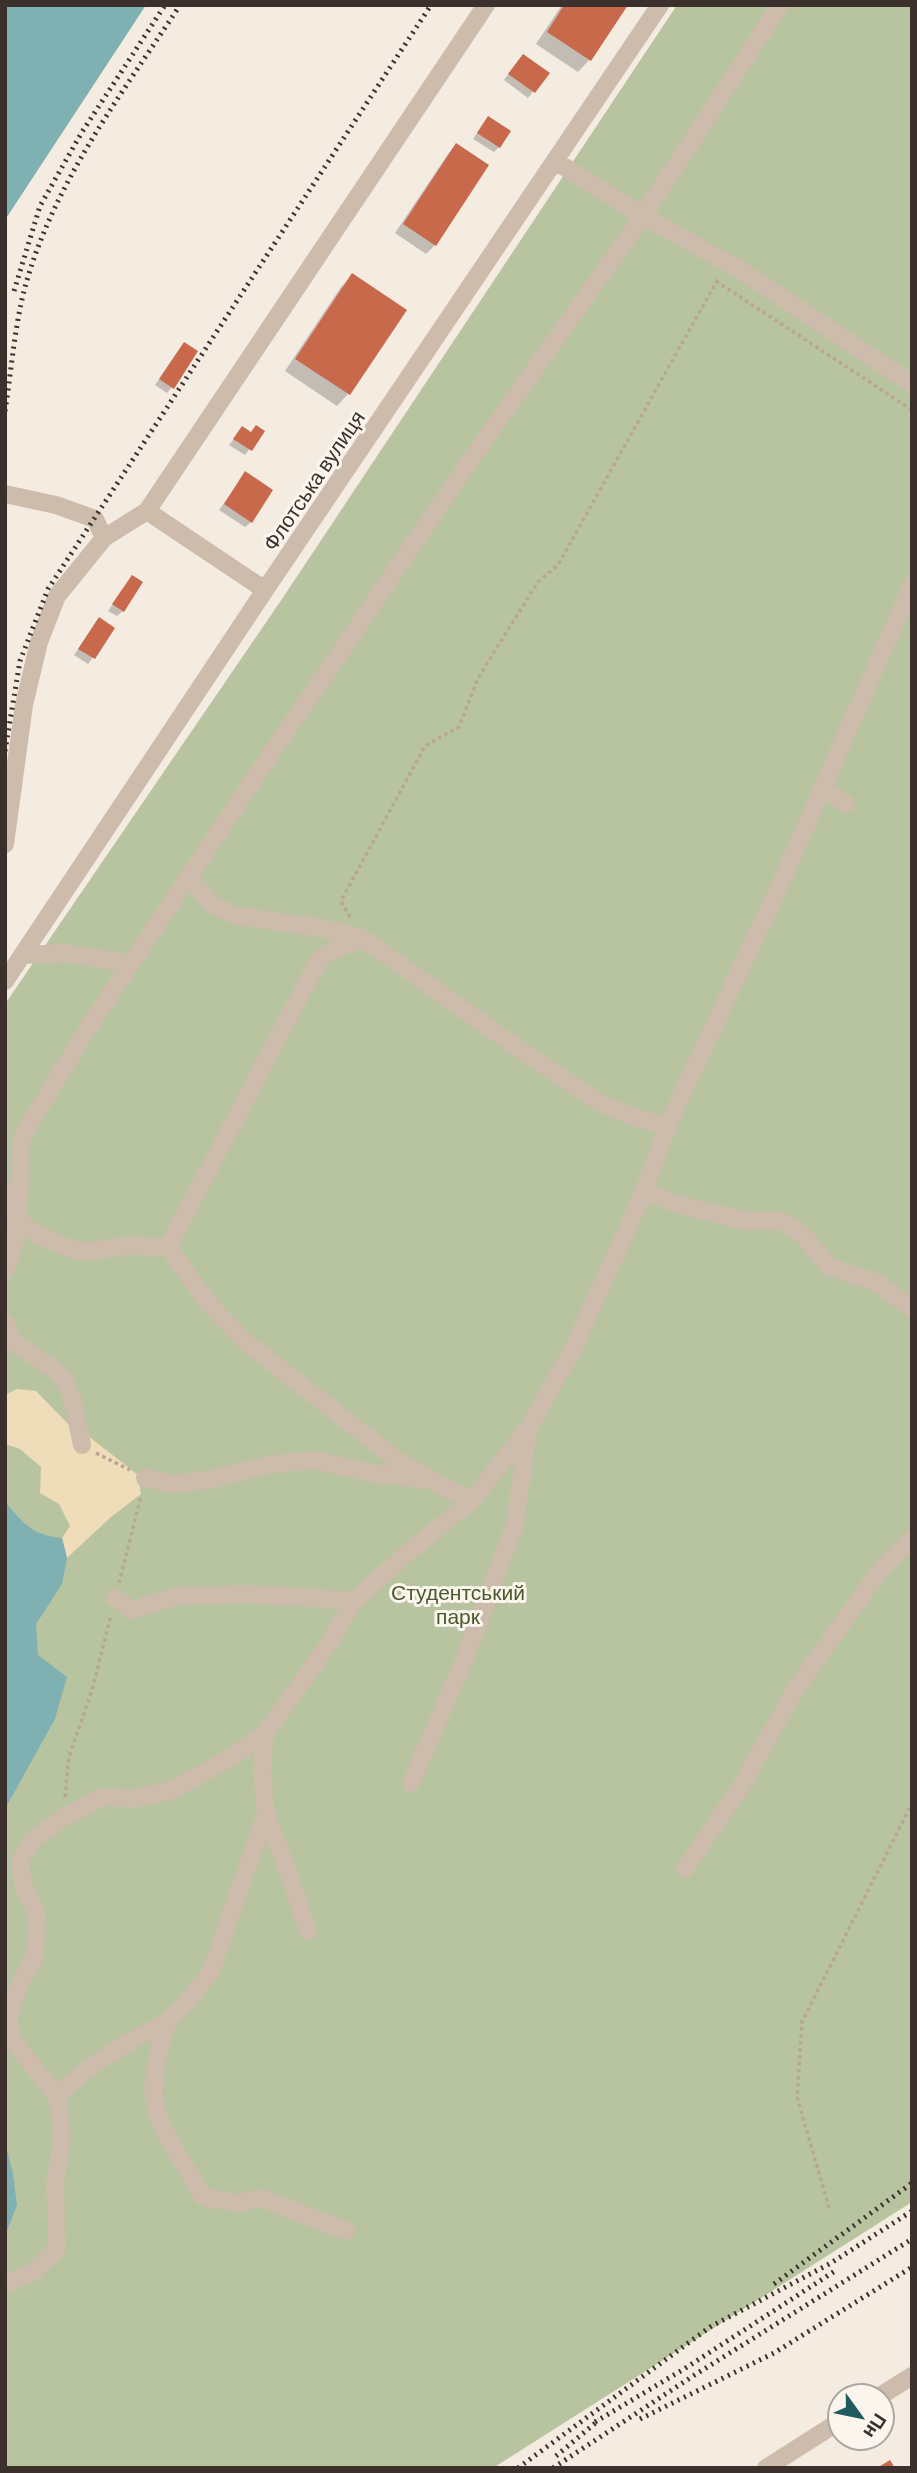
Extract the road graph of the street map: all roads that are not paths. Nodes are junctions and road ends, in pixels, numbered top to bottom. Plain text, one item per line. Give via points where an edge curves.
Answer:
1 (486, 5) edge
2 (660, 5) edge
3 (780, 5) edge
4 (555, 161) junction
5 (643, 216) junction
6 (912, 384) edge
7 (5, 494) edge
8 (147, 511) junction
9 (104, 538) junction
10 (912, 584) edge
11 (265, 590) junction
12 (822, 787) junction
13 (846, 804) dead end
14 (5, 844) edge
15 (189, 877) junction
16 (362, 938) junction
17 (23, 955) junction
18 (131, 964) junction
19 (5, 981) edge
20 (667, 1127) junction
21 (5, 1190) edge
22 (645, 1191) junction
23 (18, 1220) junction
24 (168, 1247) junction
25 (5, 1271) edge
26 (912, 1309) edge
27 (5, 1323) edge
28 (528, 1429) junction
29 (82, 1445) road end
30 (145, 1478) road end
31 (433, 1481) junction
32 (472, 1500) junction
33 (912, 1538) edge
34 (115, 1598) road end
35 (354, 1601) junction
36 (265, 1734) junction
37 (411, 1783) dead end
38 (266, 1814) junction
39 (685, 1869) dead end
40 (308, 1931) dead end
41 (167, 2022) junction
42 (57, 2096) junction
43 (346, 2231) dead end
44 (5, 2284) edge
45 (912, 2376) edge
46 (896, 2386) edge
47 (826, 2430) edge
48 (766, 2468) edge

1 - 8 street
2 - 4 street, Флотська вулиця
3 - 5 street
4 - 5 street
4 - 11 street, Флотська вулиця
5 - 6 street via 727,263
5 - 15 street via 474,455
7 - 9 street via 94,519
8 - 9 street
8 - 11 street
9 - 14 street via 57,596 39,642 24,705
10 - 12 street
11 - 17 street, Флотська вулиця
12 - 13 street
12 - 20 street
15 - 16 street via 213,905 237,916
15 - 18 street
16 - 20 street via 600,1103
16 - 24 street via 324,955 315,967
17 - 18 street via 64,953
17 - 19 street, Флотська вулиця
18 - 23 street via 23,1135
20 - 22 street
21 - 23 street
22 - 26 street via 746,1221 782,1221 802,1234 830,1267 878,1283
22 - 28 street via 574,1347
23 - 24 street via 36,1234 73,1250
23 - 25 street
24 - 31 street via 209,1304 246,1342 397,1460
27 - 29 street via 12,1341 64,1380
28 - 32 street
28 - 37 street via 515,1524
30 - 31 street via 173,1484 314,1460
31 - 32 street
32 - 35 street
33 - 39 street via 881,1569 795,1690 740,1788
34 - 35 street via 132,1610 177,1596 249,1594
35 - 36 street
36 - 38 street
36 - 42 street via 173,1790 133,1799 102,1797 33,1839 20,1860 24,1888 37,1913 36,1957 9,2015 10,2038
38 - 40 street
38 - 41 street via 211,1971
41 - 42 street via 80,2074
41 - 43 street via 156,2064 154,2102 173,2147 203,2197 237,2203 262,2198
42 - 44 street via 62,2136 55,2185 57,2249 33,2272
45 - 46 street
47 - 48 street

